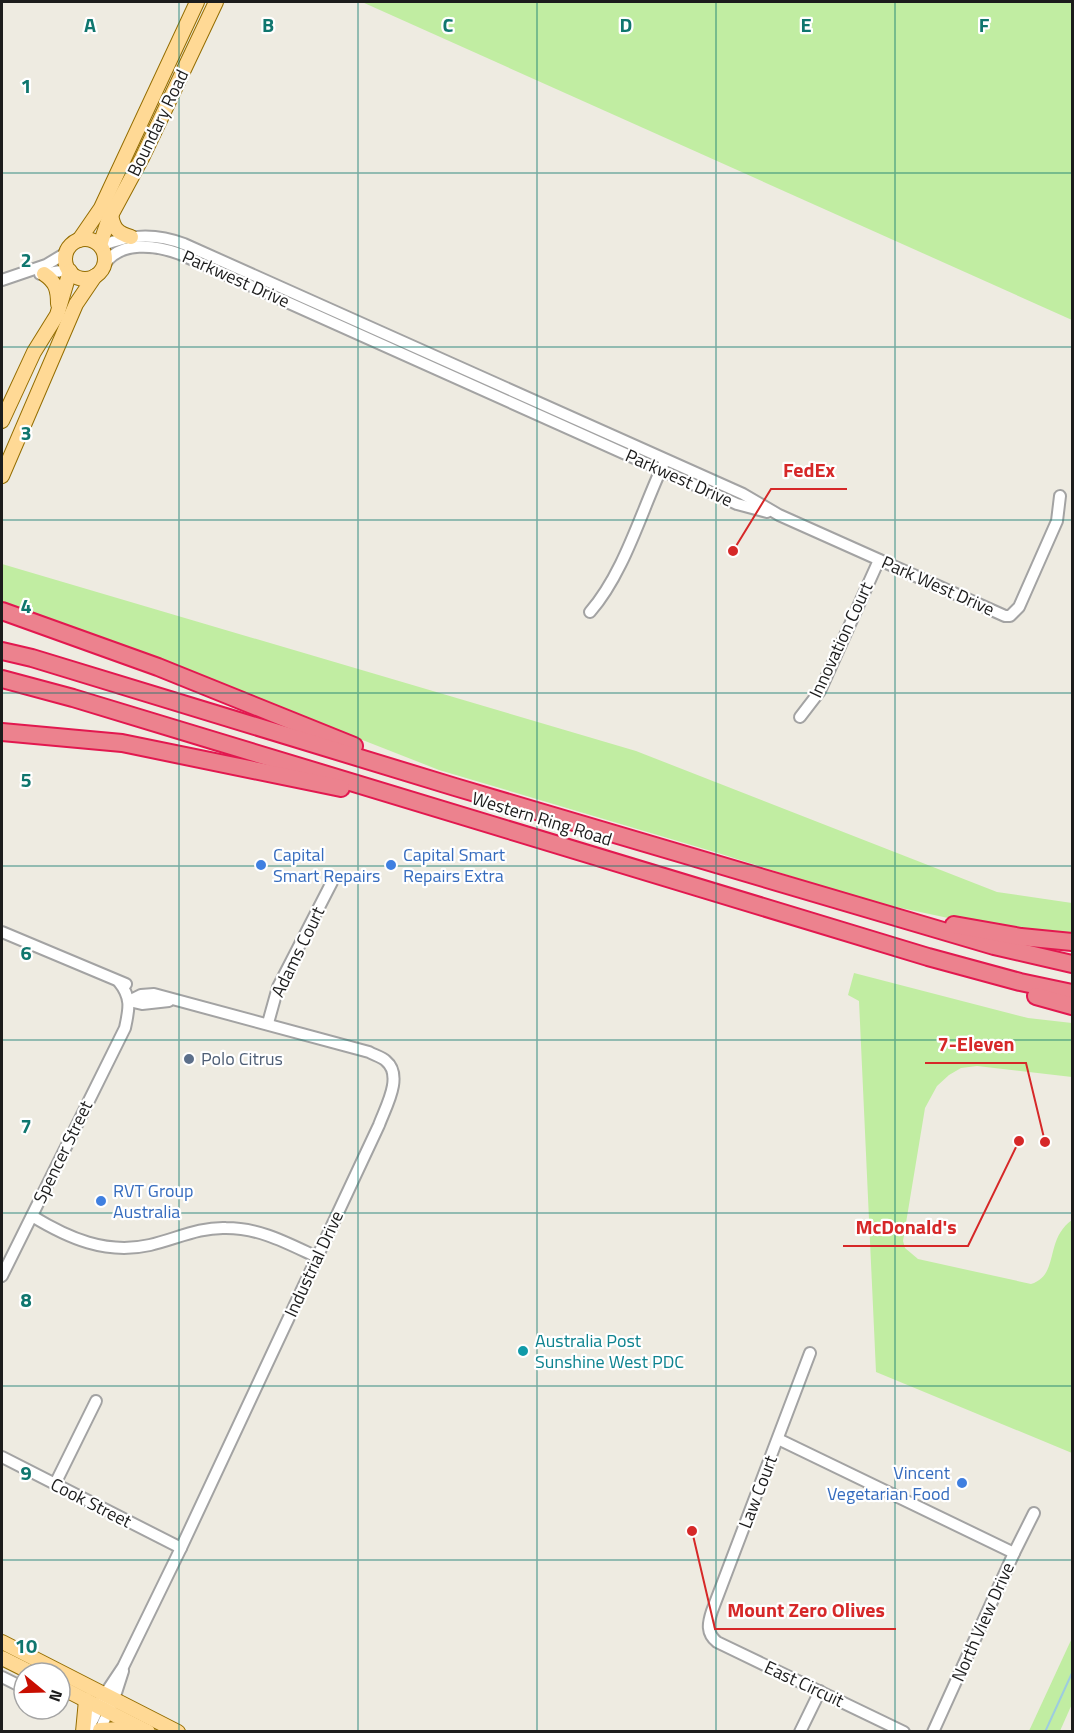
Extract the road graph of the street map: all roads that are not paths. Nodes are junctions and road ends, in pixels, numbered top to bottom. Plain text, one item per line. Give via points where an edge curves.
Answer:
1 (197, 2) edge
2 (216, 2) edge
3 (111, 213) junction
4 (131, 237) junction
5 (79, 240) junction
6 (101, 246) junction
7 (66, 253) junction
8 (100, 270) junction
9 (69, 271) junction
10 (44, 273) junction
11 (18, 274) junction
12 (2, 280) edge
13 (280, 292) junction
14 (57, 315) junction
15 (2, 421) edge
16 (666, 459) junction
17 (661, 470) junction
18 (2, 476) edge
19 (1060, 496) dead end
20 (779, 515) junction
21 (879, 560) junction
22 (2, 611) edge
23 (590, 612) dead end
24 (2, 651) edge
25 (2, 679) edge
26 (800, 717) dead end
27 (2, 733) edge
28 (455, 787) junction
29 (402, 798) junction
30 (332, 882) dead end
31 (865, 908) junction
32 (821, 925) junction
33 (2, 932) edge
34 (1072, 942) edge
35 (1072, 964) edge
36 (1072, 993) edge
37 (134, 1000) junction
38 (1072, 1006) edge
39 (267, 1023) junction
40 (32, 1216) junction
41 (317, 1257) junction
42 (2, 1276) edge
43 (810, 1353) dead end
44 (96, 1401) dead end
45 (778, 1439) junction
46 (2, 1457) edge
47 (55, 1484) junction
48 (1034, 1513) dead end
49 (181, 1548) junction
50 (1014, 1553) junction
51 (709, 1632) joint
52 (2, 1642) edge
53 (820, 1691) junction
54 (72, 1694) edge
55 (86, 1700) junction
56 (107, 1703) junction
57 (92, 1731) edge
58 (130, 1731) edge
59 (148, 1731) edge
60 (178, 1731) edge
61 (800, 1731) edge
62 (904, 1731) edge
63 (933, 1731) edge

1 - 5 main road, Boundary Road via 105,200
2 - 3 main road, Boundary Road via 142,158
3 - 4 main road via 116,230
3 - 6 main road, Boundary Road
4 - 6 street, Parkwest Drive
4 - 13 street, Parkwest Drive via 171,239
5 - 6 main road via 88,239
5 - 7 main road
6 - 8 main road via 105,254
7 - 9 main road
7 - 11 street
8 - 9 main road via 83,278
8 - 13 street, Parkwest Drive via 118,251 160,248
8 - 18 main road via 76,304
9 - 10 street
9 - 14 main road
10 - 11 street
10 - 14 main road via 56,286
11 - 12 street
13 - 16 street, Parkwest Drive
13 - 17 street, Parkwest Drive
14 - 15 main road via 34,352
16 - 17 street
16 - 20 street, Parkwest Drive
17 - 20 street, Parkwest Drive via 737,504
17 - 23 street via 614,576
19 - 21 street, Park West Drive via 1057,521 1018,607 1010,616
20 - 21 street, Park West Drive
21 - 26 street, Innovation Court via 820,691
22 - 28 highway via 158,667
24 - 28 highway, Western Ring Road
25 - 29 highway, Western Ring Road
27 - 29 highway via 131,745
28 - 31 highway, Western Ring Road
29 - 32 highway, Western Ring Road
30 - 39 street, Adams Court via 278,987
31 - 34 highway via 1021,937
31 - 35 highway, Western Ring Road
32 - 36 highway, Western Ring Road via 979,971
32 - 38 highway
33 - 37 street via 119,982
37 - 39 street, Industrial Drive via 154,994
37 - 40 street, Spencer Street via 125,1028
39 - 41 street, Industrial Drive via 369,1052 386,1060 394,1079 379,1125
40 - 41 street via 73,1238 105,1247 149,1245 225,1227 263,1233
40 - 42 street, Spencer Street
41 - 49 street, Industrial Drive
43 - 45 street, Law Court
44 - 47 street
45 - 50 street
45 - 51 street, Law Court via 712,1611
46 - 47 street, Cook Street
47 - 49 street, Cook Street
48 - 50 street, North View Drive
49 - 56 street, Industrial Drive via 123,1667 121,1681
50 - 63 street, North View Drive
51 - 53 street, East Circuit via 717,1642
52 - 56 main road
53 - 61 street
53 - 62 street, East Circuit
54 - 55 main road
55 - 56 main road
55 - 57 main road
56 - 57 street, Industrial Drive
56 - 59 main road
56 - 60 main road
57 - 58 main road

